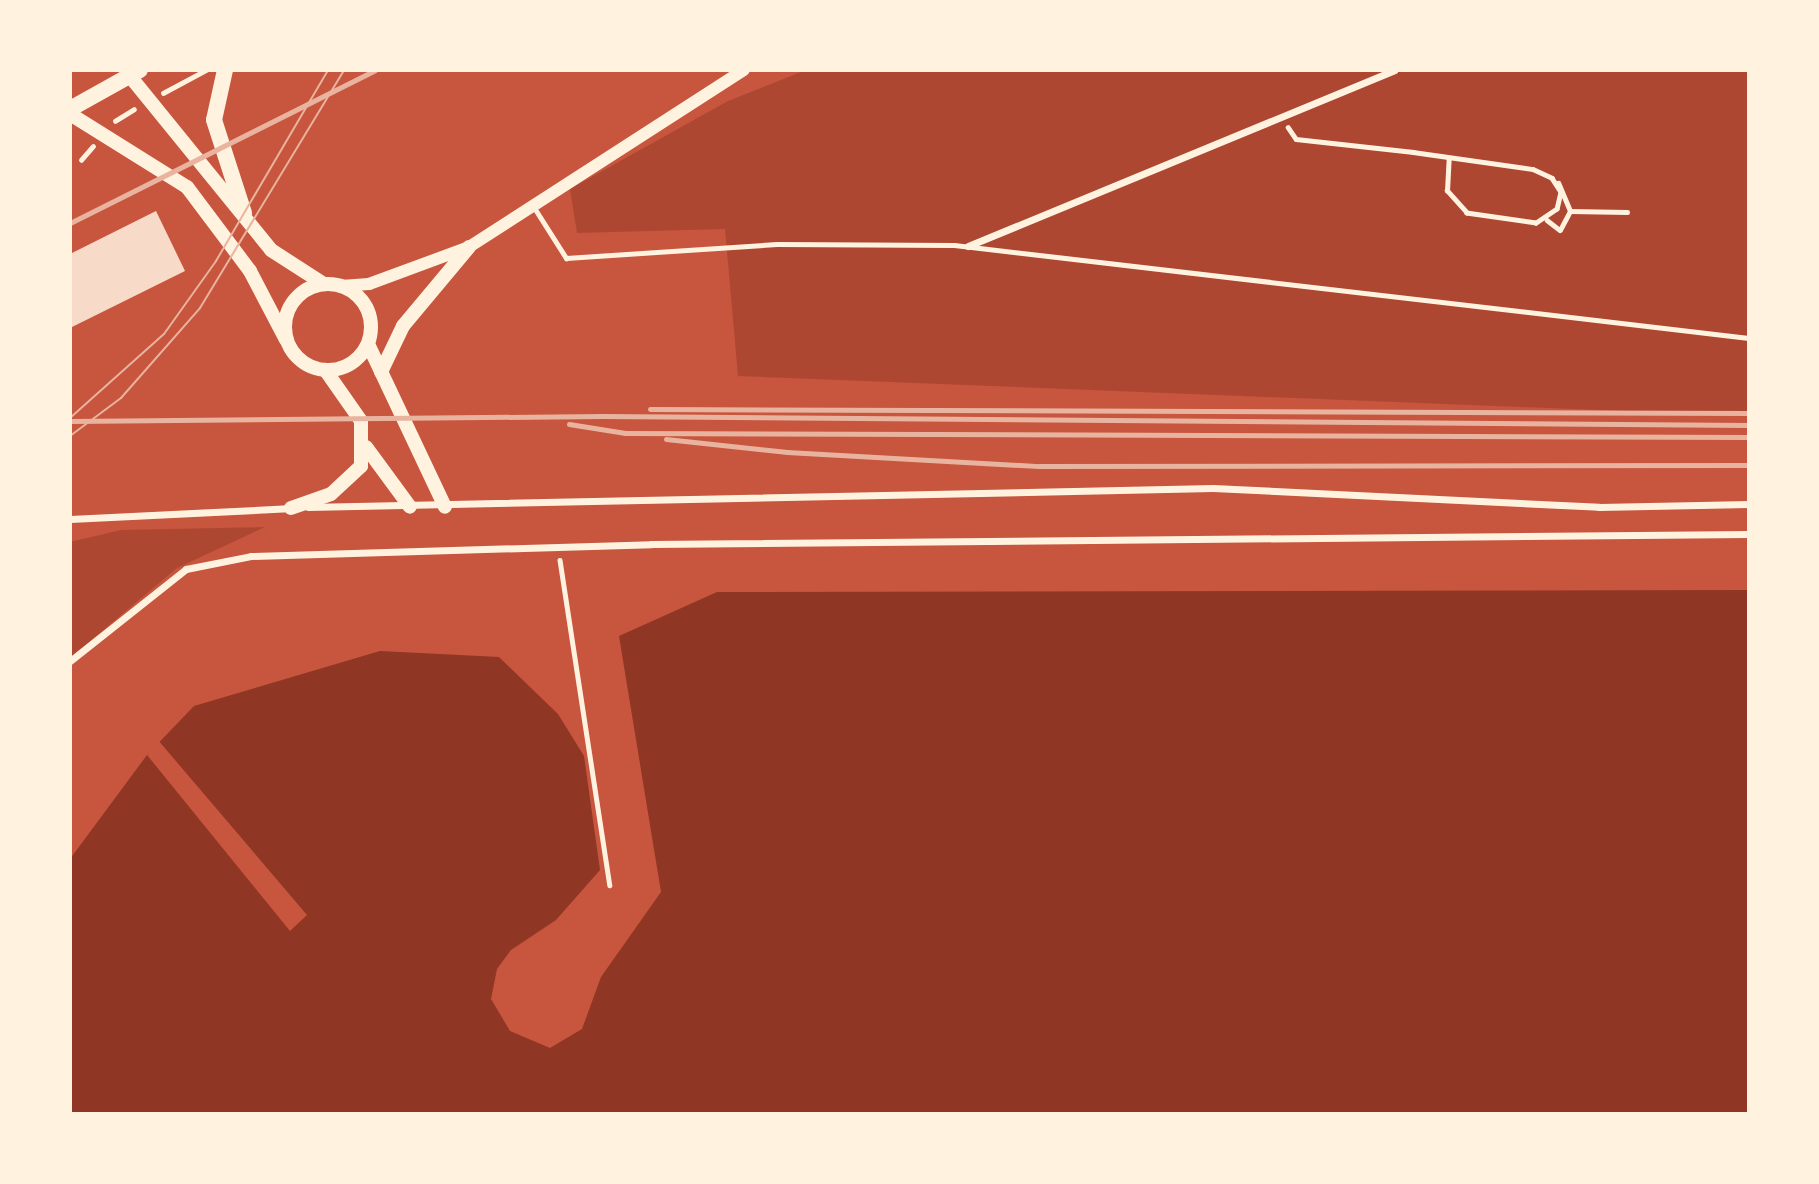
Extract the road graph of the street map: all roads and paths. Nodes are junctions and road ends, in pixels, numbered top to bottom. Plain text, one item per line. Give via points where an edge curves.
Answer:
1 (225, 70) edge
2 (744, 70) edge
3 (1394, 70) edge
4 (132, 72) edge
5 (70, 112) edge
6 (1282, 118) junction
7 (1450, 158) junction
8 (1552, 178) junction
9 (532, 203) junction
10 (1570, 211) junction
11 (1627, 212) dead end
12 (244, 213) junction
13 (1547, 220) junction
14 (968, 246) junction
15 (469, 247) junction
16 (324, 284) junction
17 (341, 286) junction
18 (1749, 338) edge
19 (286, 340) junction
20 (368, 344) junction
21 (326, 370) junction
22 (381, 372) junction
23 (366, 446) junction
24 (1749, 505) edge
25 (410, 507) junction
26 (444, 507) junction
27 (291, 508) junction
28 (70, 519) edge
29 (1749, 534) edge
30 (560, 559) junction
31 (574, 559) dead end
32 (548, 560) dead end
33 (70, 661) edge
34 (610, 884) dead end

1 - 12 main road via 214,120
2 - 9 street
3 - 6 street
4 - 5 main road
4 - 12 main road
5 - 19 main road via 187,187 250,271
6 - 7 path via 1296,139
6 - 14 street
7 - 8 path
7 - 13 path via 1447,191 1467,213
8 - 10 path via 1567,192
8 - 13 path via 1560,192
9 - 14 lane via 566,258 777,244
9 - 15 street
10 - 11 path
10 - 13 path via 1560,230
12 - 16 main road via 271,250
14 - 18 lane
15 - 17 street via 369,284
15 - 22 main road via 403,326
16 - 17 main road
16 - 19 main road via 292,303
17 - 20 main road via 369,312
19 - 21 main road via 300,360
20 - 21 main road via 353,363
20 - 22 main road
21 - 23 main road via 361,421
22 - 26 main road
23 - 25 main road
23 - 27 main road via 349,482
24 - 26 street via 1599,507 1213,488
25 - 26 street
25 - 27 street
27 - 28 street
29 - 33 street via 651,544 251,556 186,569
30 - 31 path
30 - 32 path
30 - 34 path

